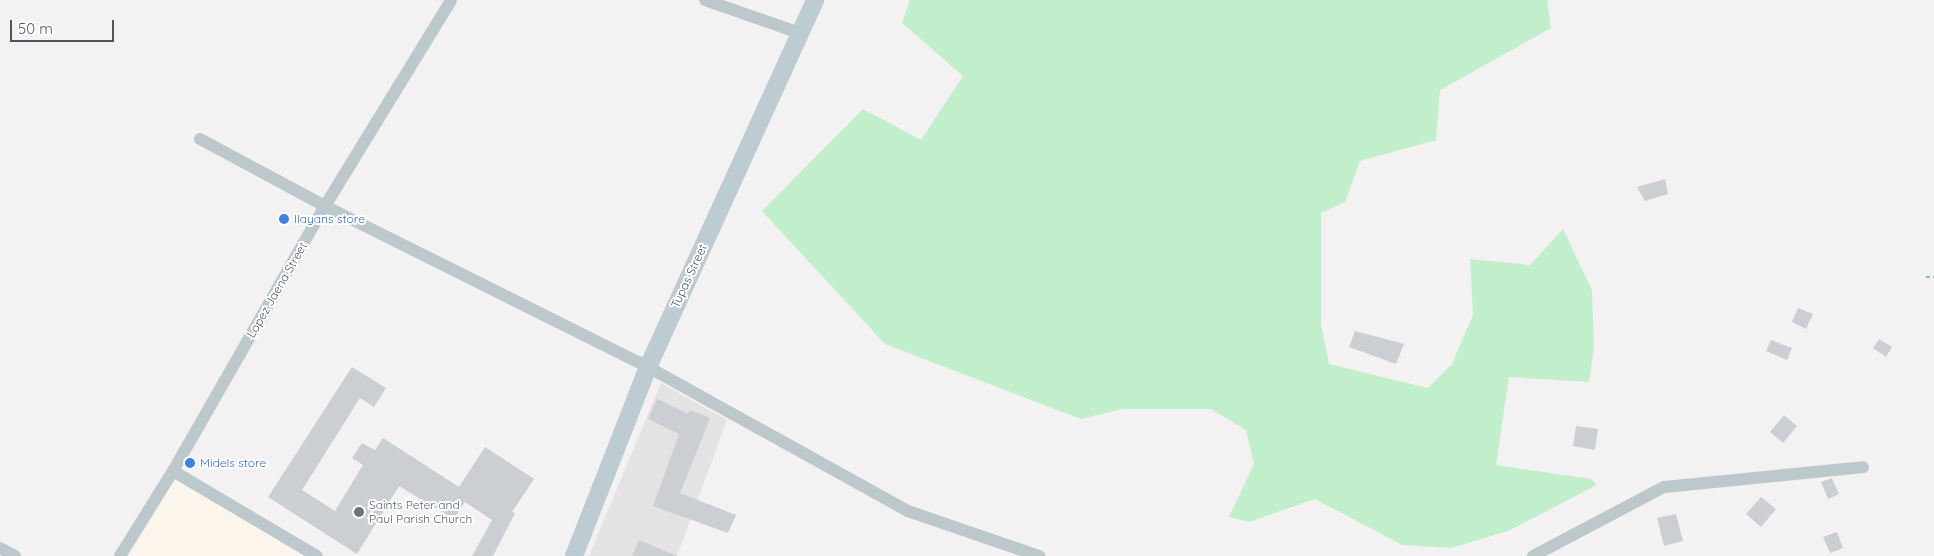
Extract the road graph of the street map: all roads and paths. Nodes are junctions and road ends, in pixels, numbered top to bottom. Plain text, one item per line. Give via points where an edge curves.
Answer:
1 (451, 0) edge
2 (705, 0) edge
3 (814, 0) edge
4 (800, 33) junction
5 (200, 139) dead end
6 (325, 206) junction
7 (1934, 276) edge
8 (1926, 277) dead end
9 (648, 367) junction
10 (1863, 467) dead end
11 (173, 471) junction
12 (0, 548) edge
13 (16, 556) edge
14 (120, 556) edge
15 (317, 556) edge
16 (574, 556) edge
17 (1040, 556) edge
18 (1533, 556) edge

1 - 6 street, Lopez Jaena Street
2 - 4 street
3 - 4 street, Tupas Street
4 - 9 street, Tupas Street
5 - 6 street
6 - 9 street
6 - 11 street, Lopez Jaena Street
7 - 8 path
9 - 16 street, Tupas Street
9 - 17 street via 908,511
10 - 18 street via 1664,487
11 - 14 street, Lopez Jaena Street
11 - 15 street
12 - 13 street

